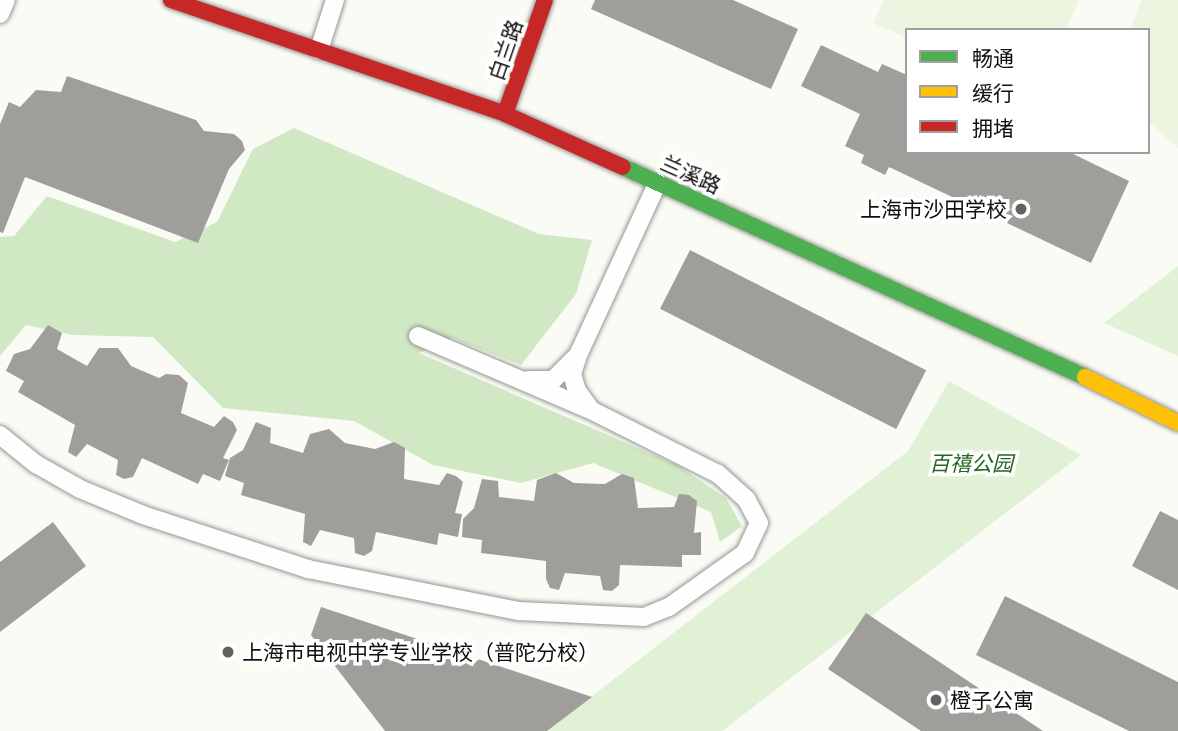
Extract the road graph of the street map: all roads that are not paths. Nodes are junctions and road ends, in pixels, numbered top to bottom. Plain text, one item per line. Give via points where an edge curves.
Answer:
1 (6, 0) edge
2 (171, 0) edge
3 (335, 0) edge
4 (545, 0) edge
5 (0, 14) edge
6 (319, 50) junction
7 (505, 114) junction
8 (658, 182) junction
9 (418, 336) dead end
10 (579, 353) junction
11 (519, 379) junction
12 (591, 410) junction
13 (1178, 423) edge
14 (0, 435) edge

1 - 5 lane
2 - 6 street, 兰溪路
3 - 6 lane
4 - 7 street, 白兰路
6 - 7 street, 兰溪路
7 - 8 street, 兰溪路
8 - 10 lane
8 - 13 street, 兰溪路 via 1000,335
9 - 11 lane
10 - 11 lane via 553,380
10 - 12 lane via 572,374 577,391
11 - 12 lane
12 - 14 lane via 718,474 746,499 759,523 745,553 669,607 644,617 519,611 308,569 143,515 80,489 36,464

